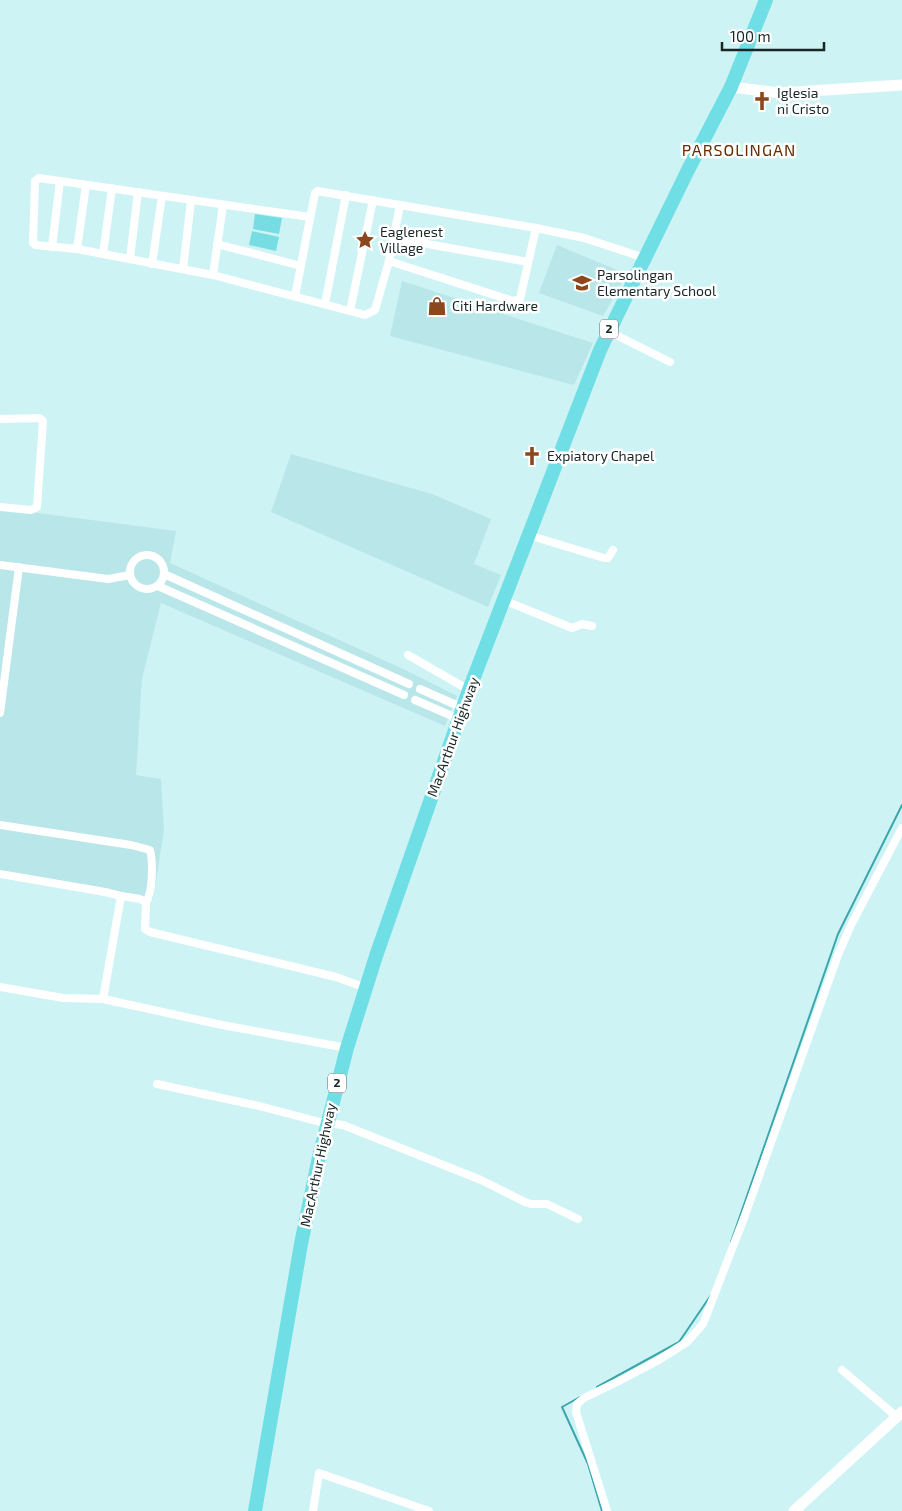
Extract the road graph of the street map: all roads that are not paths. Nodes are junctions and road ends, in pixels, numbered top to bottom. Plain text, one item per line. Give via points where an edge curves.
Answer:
1 (766, 0) edge
2 (902, 85) edge
3 (731, 87) junction
4 (60, 181) junction
5 (86, 185) junction
6 (112, 188) junction
7 (138, 192) junction
8 (346, 195) junction
9 (162, 196) junction
10 (372, 200) junction
11 (192, 201) junction
12 (222, 205) junction
13 (400, 205) junction
14 (310, 218) junction
15 (536, 228) junction
16 (394, 238) junction
17 (217, 244) junction
18 (52, 247) junction
19 (77, 249) junction
20 (103, 254) junction
21 (645, 258) junction
22 (130, 259) junction
23 (389, 260) junction
24 (528, 262) junction
25 (152, 264) junction
26 (301, 266) junction
27 (183, 269) junction
28 (213, 275) junction
29 (295, 296) junction
30 (325, 304) junction
31 (350, 311) junction
32 (608, 331) junction
33 (670, 362) dead end
34 (0, 418) edge
35 (0, 506) edge
36 (528, 535) junction
37 (613, 550) dead end
38 (0, 565) edge
39 (20, 567) junction
40 (164, 574) junction
41 (130, 576) junction
42 (158, 586) junction
43 (503, 600) junction
44 (230, 604) junction
45 (225, 616) junction
46 (592, 626) dead end
47 (288, 630) junction
48 (283, 641) junction
49 (344, 655) junction
50 (408, 655) dead end
51 (341, 667) junction
52 (409, 684) dead end
53 (420, 689) dead end
54 (470, 690) junction
55 (404, 695) dead end
56 (415, 700) dead end
57 (0, 713) edge
58 (461, 714) junction
59 (0, 824) edge
60 (902, 828) edge
61 (0, 874) edge
62 (121, 896) junction
63 (146, 902) junction
64 (0, 988) edge
65 (366, 988) junction
66 (103, 999) junction
67 (346, 1048) junction
68 (157, 1084) dead end
69 (326, 1122) junction
70 (578, 1219) dead end
71 (842, 1370) dead end
72 (900, 1414) edge
73 (255, 1511) edge
74 (313, 1511) edge
75 (429, 1511) edge
76 (607, 1511) edge
77 (794, 1511) edge

1 - 3 highway, MacArthur Highway / 2
2 - 3 street via 780,93
3 - 21 highway, MacArthur Highway / 2
4 - 5 street
4 - 18 street
4 - 18 street via 38,178 35,181 33,243
5 - 6 street
5 - 19 street
6 - 7 street
6 - 20 street
7 - 9 street
7 - 22 street
8 - 10 street
8 - 14 street via 317,191
8 - 30 street
9 - 11 street
9 - 25 street
10 - 13 street
10 - 31 street
11 - 12 street
11 - 27 street
12 - 14 street
12 - 17 street
13 - 15 street
13 - 16 street
14 - 26 street
15 - 21 street via 584,238
15 - 24 street
16 - 23 street
16 - 24 street
17 - 26 street
17 - 28 street
18 - 19 street
19 - 20 street
20 - 22 street
21 - 32 highway, MacArthur Highway / 2
22 - 25 street
23 - 24 street via 513,301 520,299
23 - 31 street via 376,310 365,315
25 - 27 street
26 - 29 street
27 - 28 street
28 - 29 street
29 - 30 street
30 - 31 street
32 - 33 street
32 - 36 highway, MacArthur Highway / 2
34 - 35 street via 39,418 43,421 36,507 31,510
36 - 37 street via 604,558 608,558
36 - 43 highway, MacArthur Highway / 2
38 - 39 street
39 - 41 street via 108,579
39 - 57 street
40 - 41 street via 160,561 152,556 142,556 134,561
40 - 42 street
40 - 44 street
41 - 42 street via 141,588 150,590
42 - 45 street
43 - 46 street via 572,628 582,624
43 - 54 highway, MacArthur Highway / 2
44 - 45 street
44 - 47 street
45 - 48 street
47 - 48 street
47 - 49 street
48 - 51 street
49 - 51 street
49 - 52 street
50 - 54 street
51 - 55 street
53 - 58 street
54 - 58 highway, MacArthur Highway / 2
56 - 58 street
58 - 65 highway, MacArthur Highway / 2
59 - 63 street via 150,850 152,874
60 - 76 street via 851,924 838,956 703,1324 687,1342 578,1404 576,1412
61 - 62 street
62 - 63 street
62 - 66 street
63 - 65 street via 145,929 150,932 336,977
64 - 66 street via 64,998
65 - 67 highway, MacArthur Highway / 2
66 - 67 street
67 - 69 highway, MacArthur Highway / 2
68 - 69 street
69 - 70 street via 343,1125 481,1180 525,1202 547,1204
69 - 73 highway, MacArthur Highway / 2 via 301,1244
71 - 72 street
72 - 77 street
74 - 75 street via 319,1473

